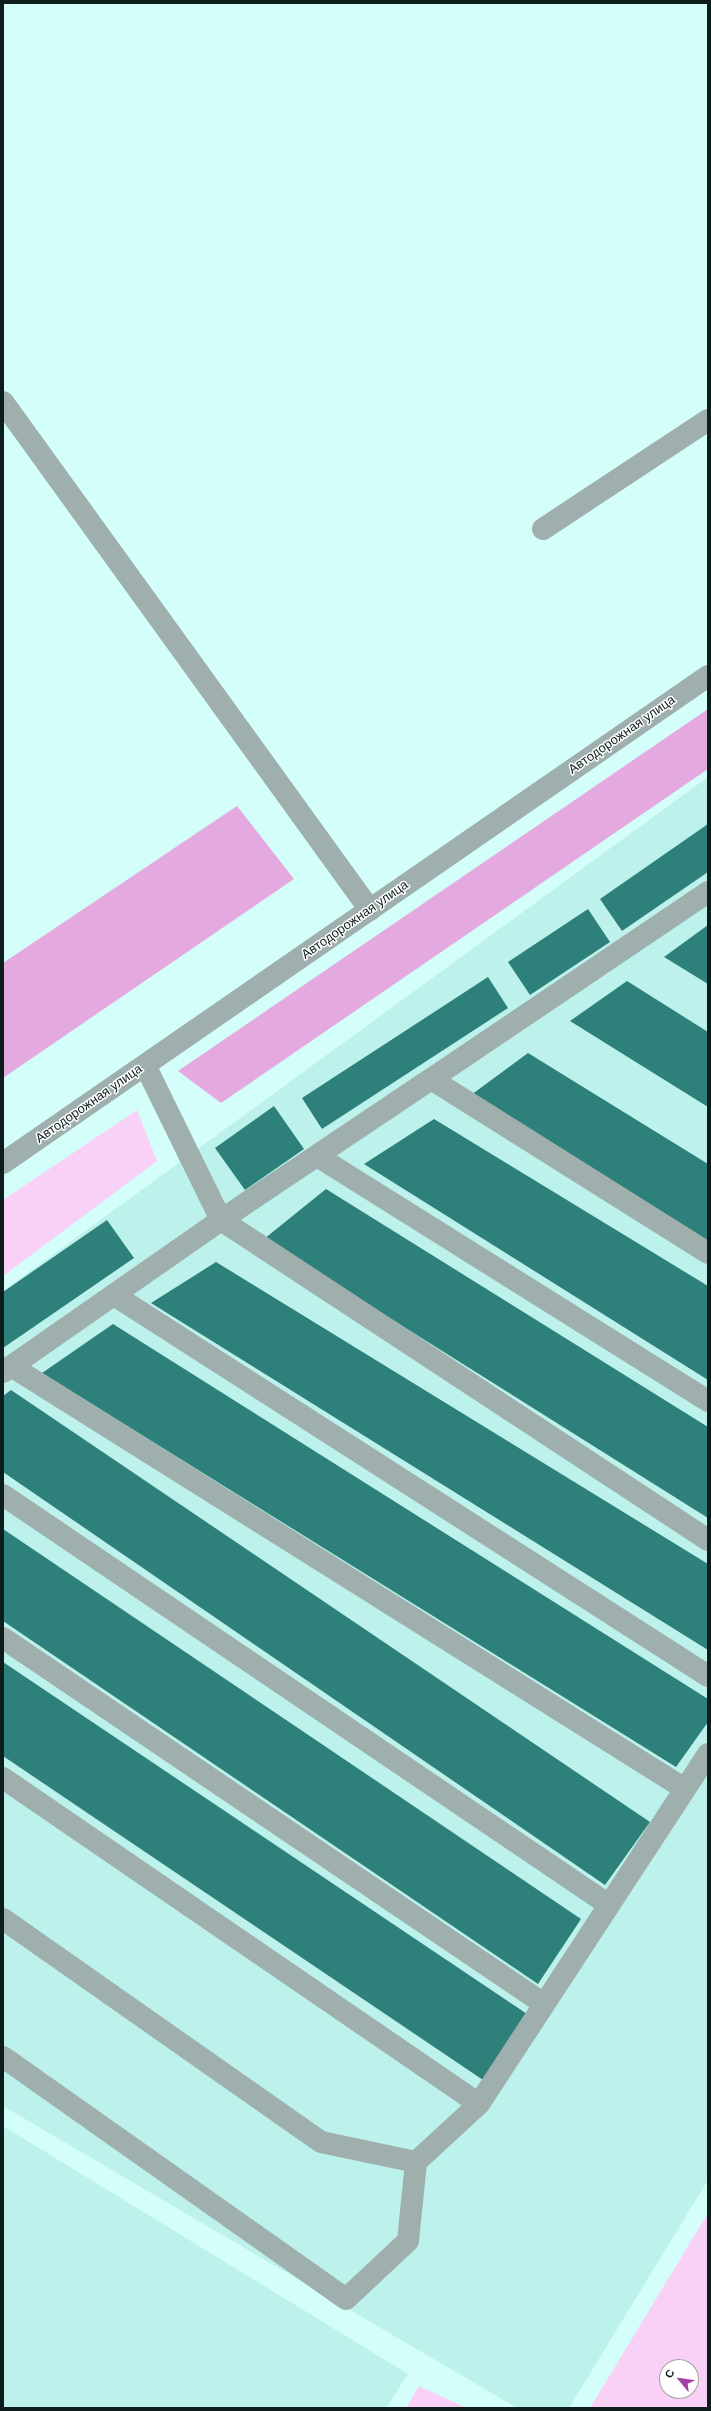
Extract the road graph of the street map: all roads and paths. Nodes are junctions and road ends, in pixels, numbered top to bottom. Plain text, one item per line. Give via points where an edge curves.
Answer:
1 (3, 402) edge
2 (708, 420) edge
3 (543, 529) dead end
4 (708, 676) edge
5 (708, 892) edge
6 (370, 910) junction
7 (145, 1065) junction
8 (431, 1079) junction
9 (317, 1156) junction
10 (3, 1163) edge
11 (221, 1220) junction
12 (708, 1254) edge
13 (114, 1295) junction
14 (7, 1369) edge
15 (708, 1401) edge
16 (3, 1495) edge
17 (708, 1540) edge
18 (3, 1638) edge
19 (708, 1676) edge
20 (708, 1754) edge
21 (3, 1778) edge
22 (685, 1790) junction
23 (609, 1905) junction
24 (3, 1919) edge
25 (544, 2004) junction
26 (3, 2057) edge
27 (479, 2104) junction
28 (416, 2162) junction

1 - 6 street
2 - 3 street
4 - 6 street, Автодорожная улица
5 - 8 street
6 - 7 street, Автодорожная улица
7 - 10 street, Автодорожная улица
7 - 11 street
8 - 9 street
8 - 12 street
9 - 11 street
9 - 15 street
11 - 13 street
11 - 17 street
13 - 14 street
13 - 19 street
14 - 22 street
16 - 23 street
18 - 25 street
20 - 22 street
21 - 27 street
22 - 23 street
23 - 25 street
24 - 28 street via 321,2142
25 - 27 street
26 - 28 street via 346,2299 408,2241
27 - 28 street

